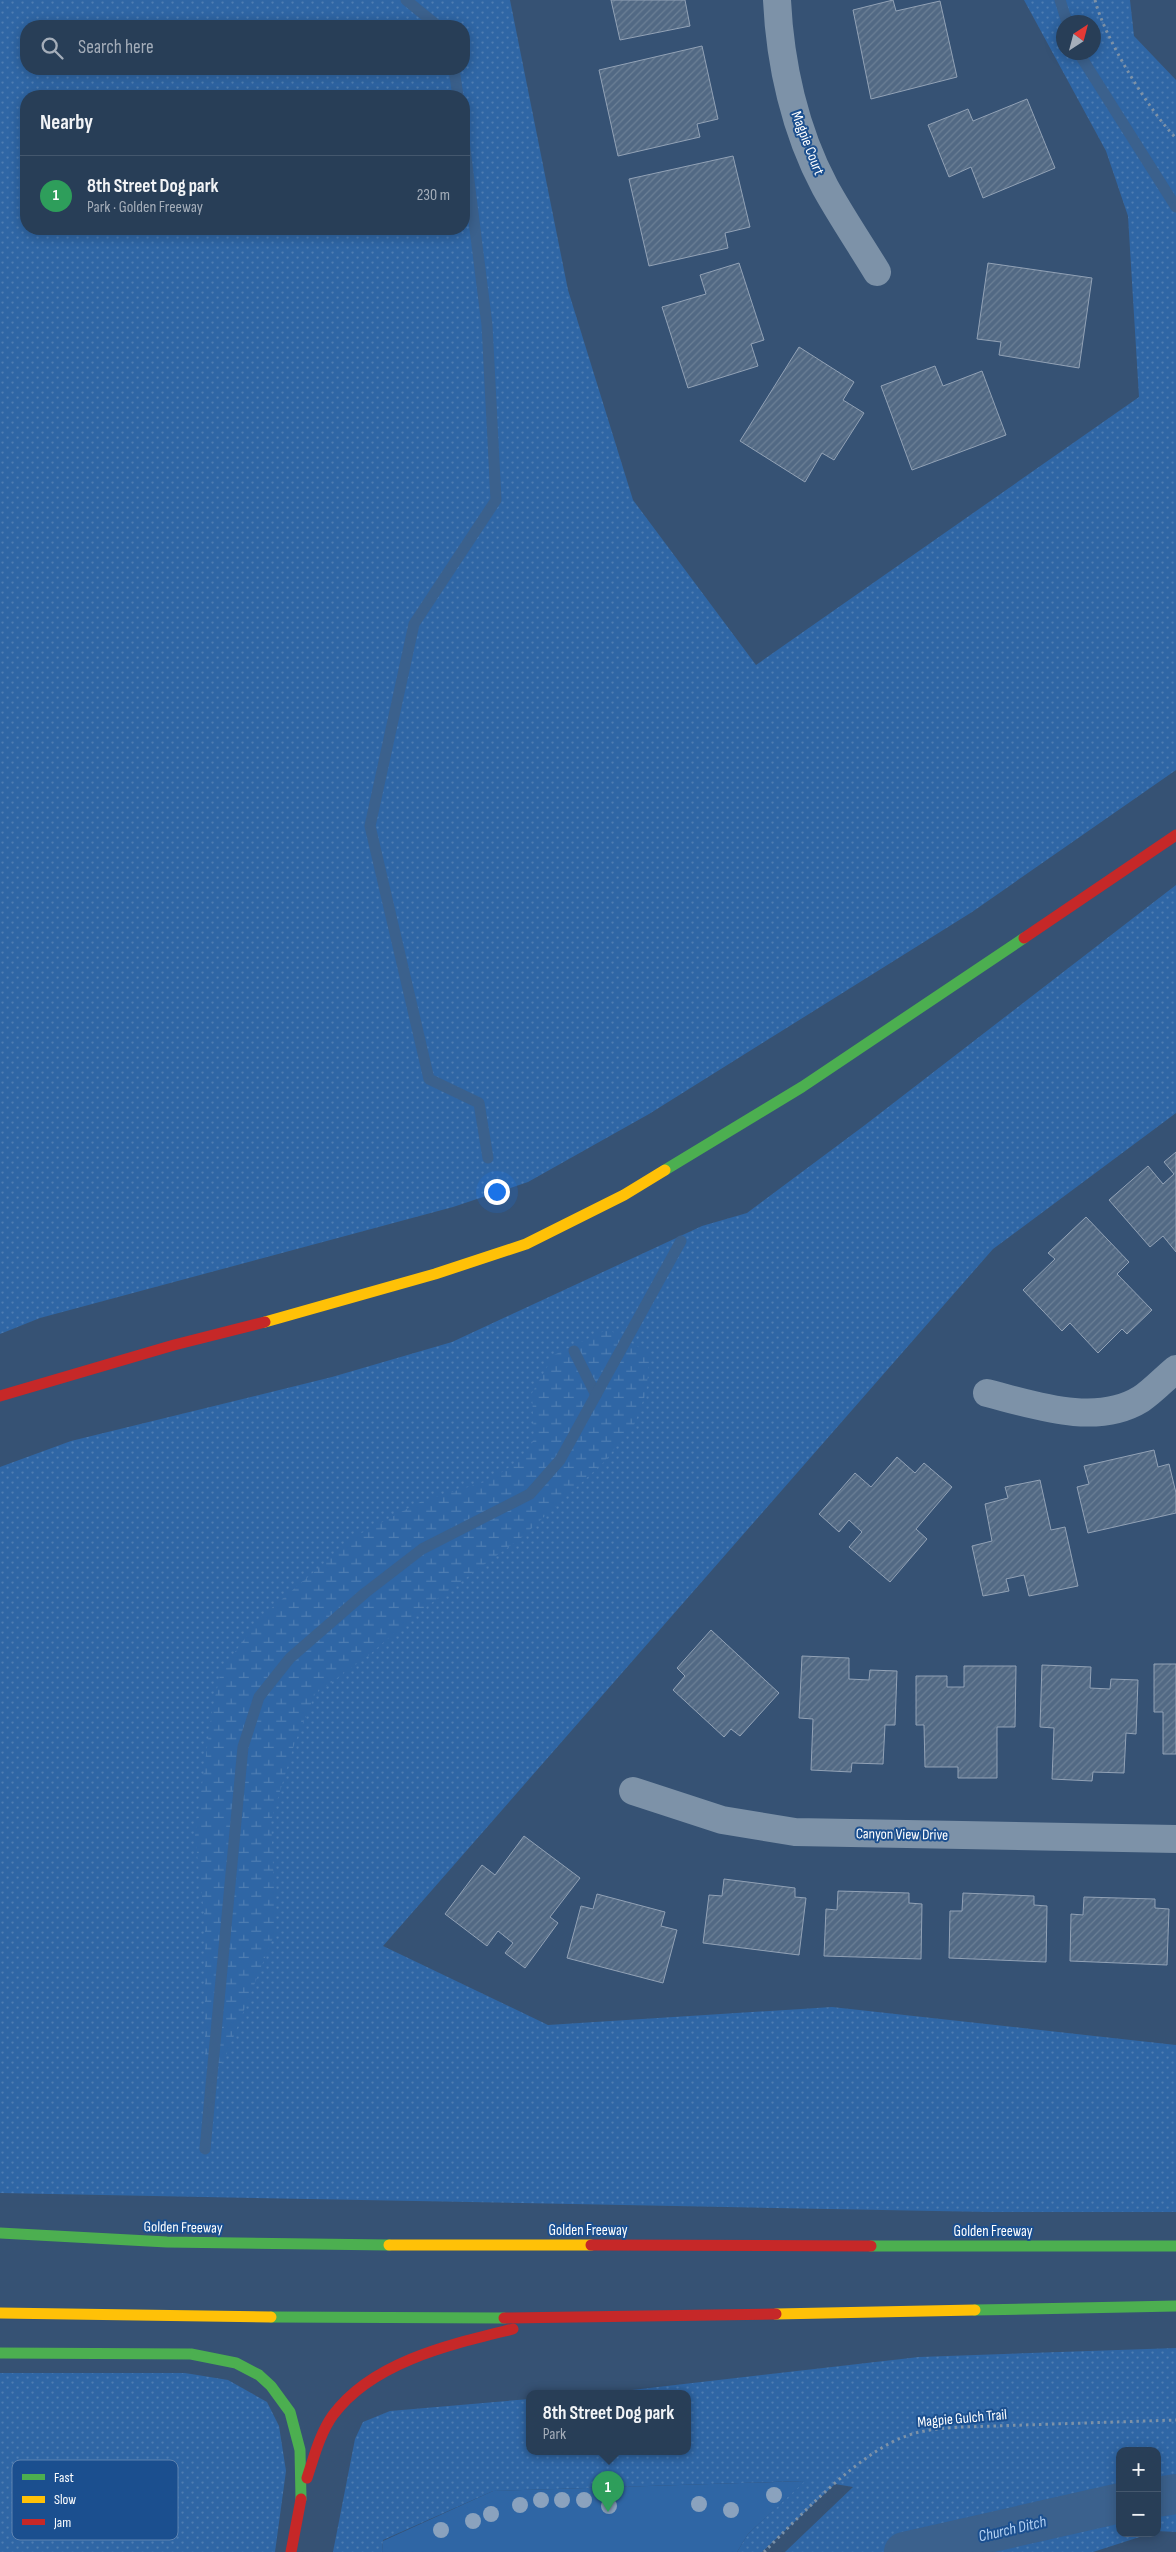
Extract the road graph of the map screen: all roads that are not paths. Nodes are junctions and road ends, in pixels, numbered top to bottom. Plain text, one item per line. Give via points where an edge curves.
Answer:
1 (777, 0) edge
2 (877, 272) dead end
3 (1176, 835) edge
4 (1176, 1369) edge
5 (987, 1393) dead end
6 (0, 1396) edge
7 (634, 1791) dead end
8 (1176, 1839) edge
9 (0, 2233) edge
10 (1176, 2246) edge
11 (1176, 2306) edge
12 (0, 2314) edge
13 (574, 2318) junction
14 (0, 2353) edge
15 (301, 2499) junction
16 (291, 2552) edge

1 - 2 street, Magpie Court via 778,31 796,119 825,186
3 - 6 main road via 802,1086 624,1196 526,1244 327,1306 174,1345
4 - 5 street via 1140,1399 1105,1412 1059,1412
7 - 8 street, Canyon View Drive via 722,1820 795,1832
9 - 10 main road, Golden Freeway via 167,2242 396,2245
11 - 13 main road
12 - 13 main road
13 - 15 main road via 460,2343 398,2366 364,2384 334,2414 318,2445
14 - 15 main road via 191,2354 236,2363 271,2386 290,2412 302,2460
15 - 16 main road

